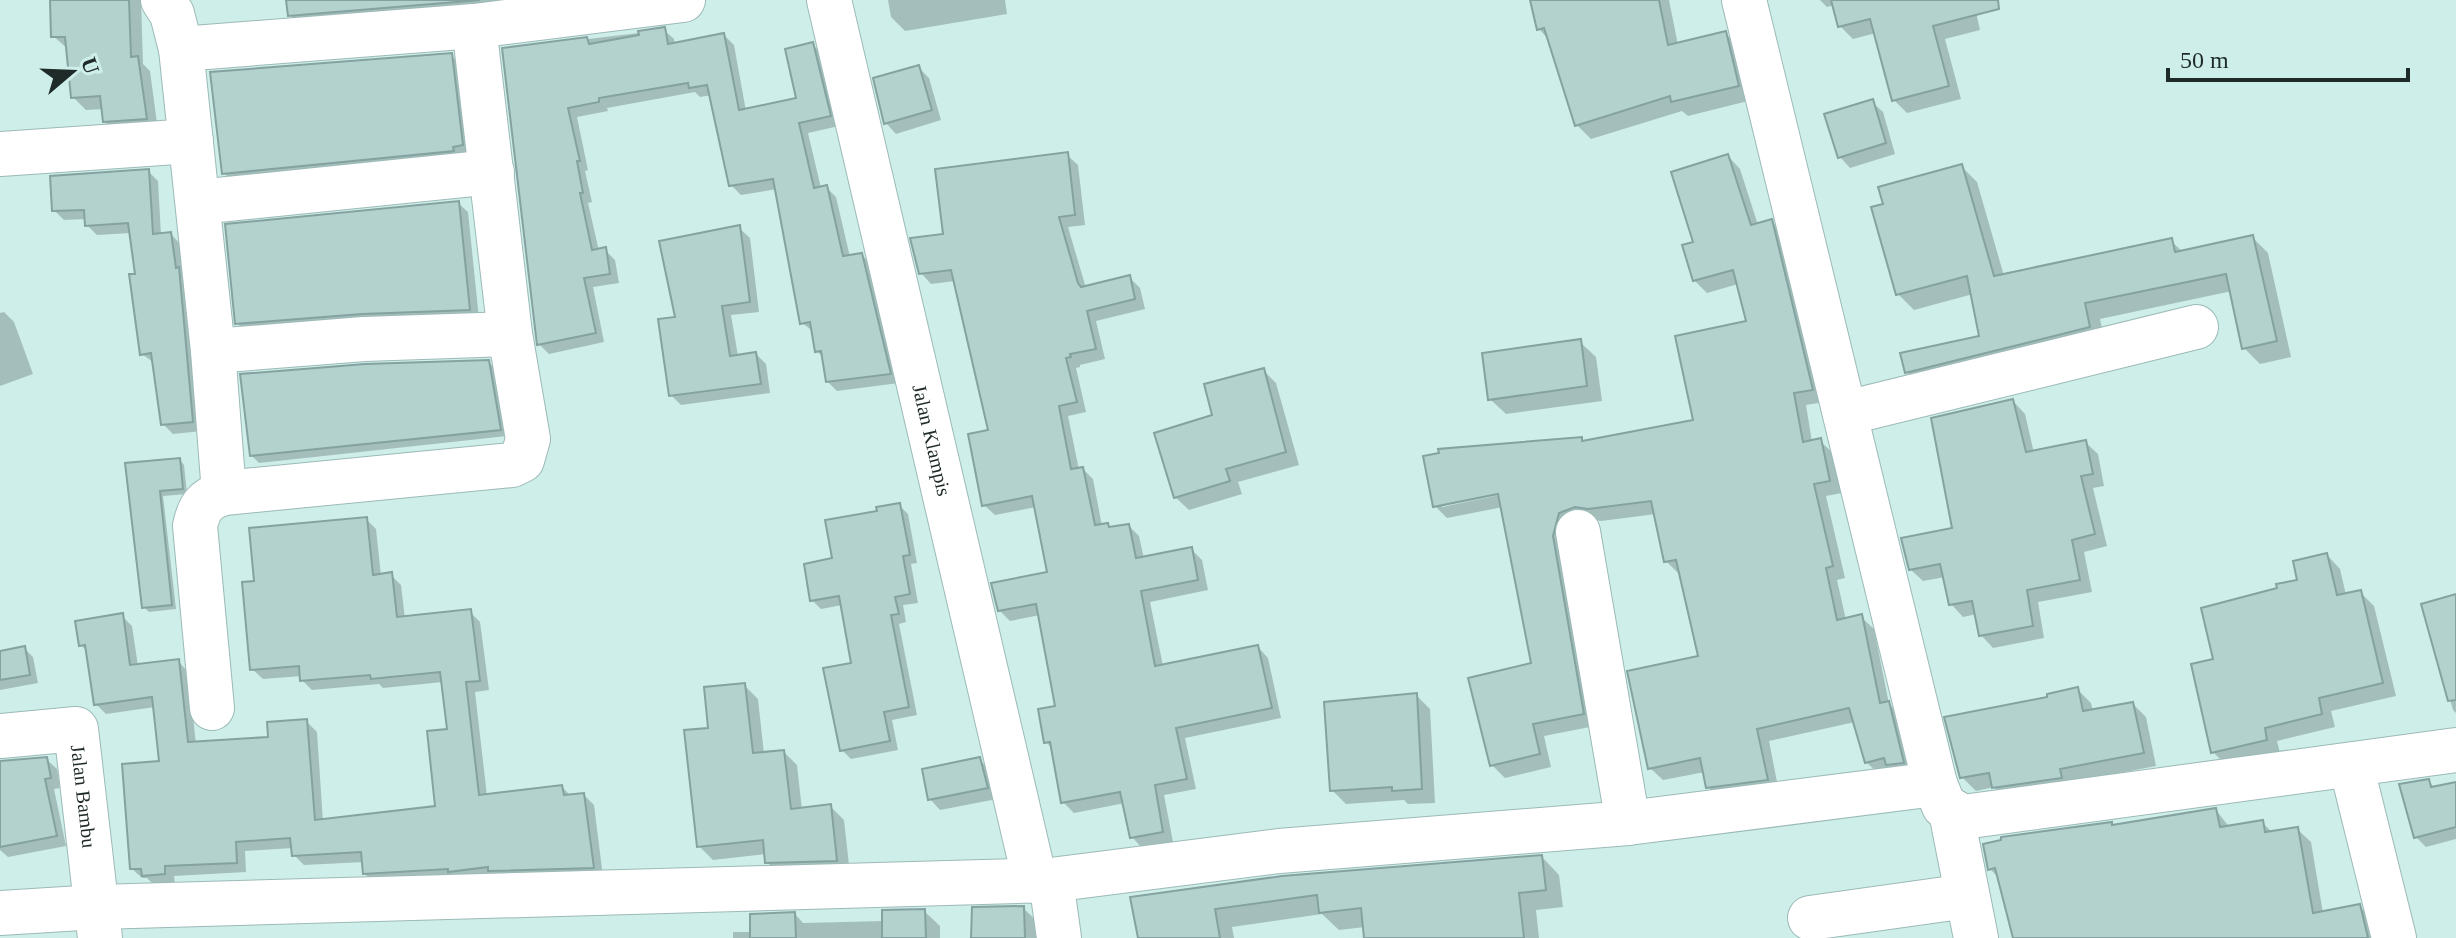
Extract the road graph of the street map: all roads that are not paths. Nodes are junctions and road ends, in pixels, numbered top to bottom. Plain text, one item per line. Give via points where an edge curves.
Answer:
1 (163, 0) edge
2 (683, 0) edge
3 (829, 0) edge
4 (1744, 0) edge
5 (474, 26) junction
6 (181, 49) junction
7 (191, 141) junction
8 (0, 154) edge
9 (492, 172) junction
10 (198, 202) junction
11 (2196, 327) dead end
12 (510, 334) junction
13 (213, 351) junction
14 (1846, 413) junction
15 (224, 493) junction
16 (1578, 532) dead end
17 (212, 708) dead end
18 (0, 736) edge
19 (2456, 750) edge
20 (2351, 765) junction
21 (1943, 798) junction
22 (1628, 823) junction
23 (1043, 881) junction
24 (1967, 896) junction
25 (0, 913) edge
26 (1810, 918) dead end
27 (98, 923) edge
28 (1059, 938) edge
29 (1976, 938) edge
30 (2394, 938) edge

1 - 6 street
2 - 5 street
3 - 23 street, Jalan Klampis
4 - 14 street
5 - 6 street
5 - 9 street
6 - 7 street
7 - 8 street
7 - 10 street
9 - 10 street
9 - 12 street
10 - 13 street
11 - 14 street
12 - 13 street
12 - 15 street via 528,439 522,460
13 - 15 street
14 - 21 street
15 - 17 street via 202,504 195,526
16 - 22 street
18 - 27 street, Jalan Bambu via 76,729
19 - 20 street
20 - 21 street via 1963,817
20 - 30 street
21 - 22 street
21 - 24 street
22 - 23 street via 1279,851
23 - 27 street
23 - 28 street, Jalan Klampis
24 - 26 street
24 - 29 street
25 - 27 street

